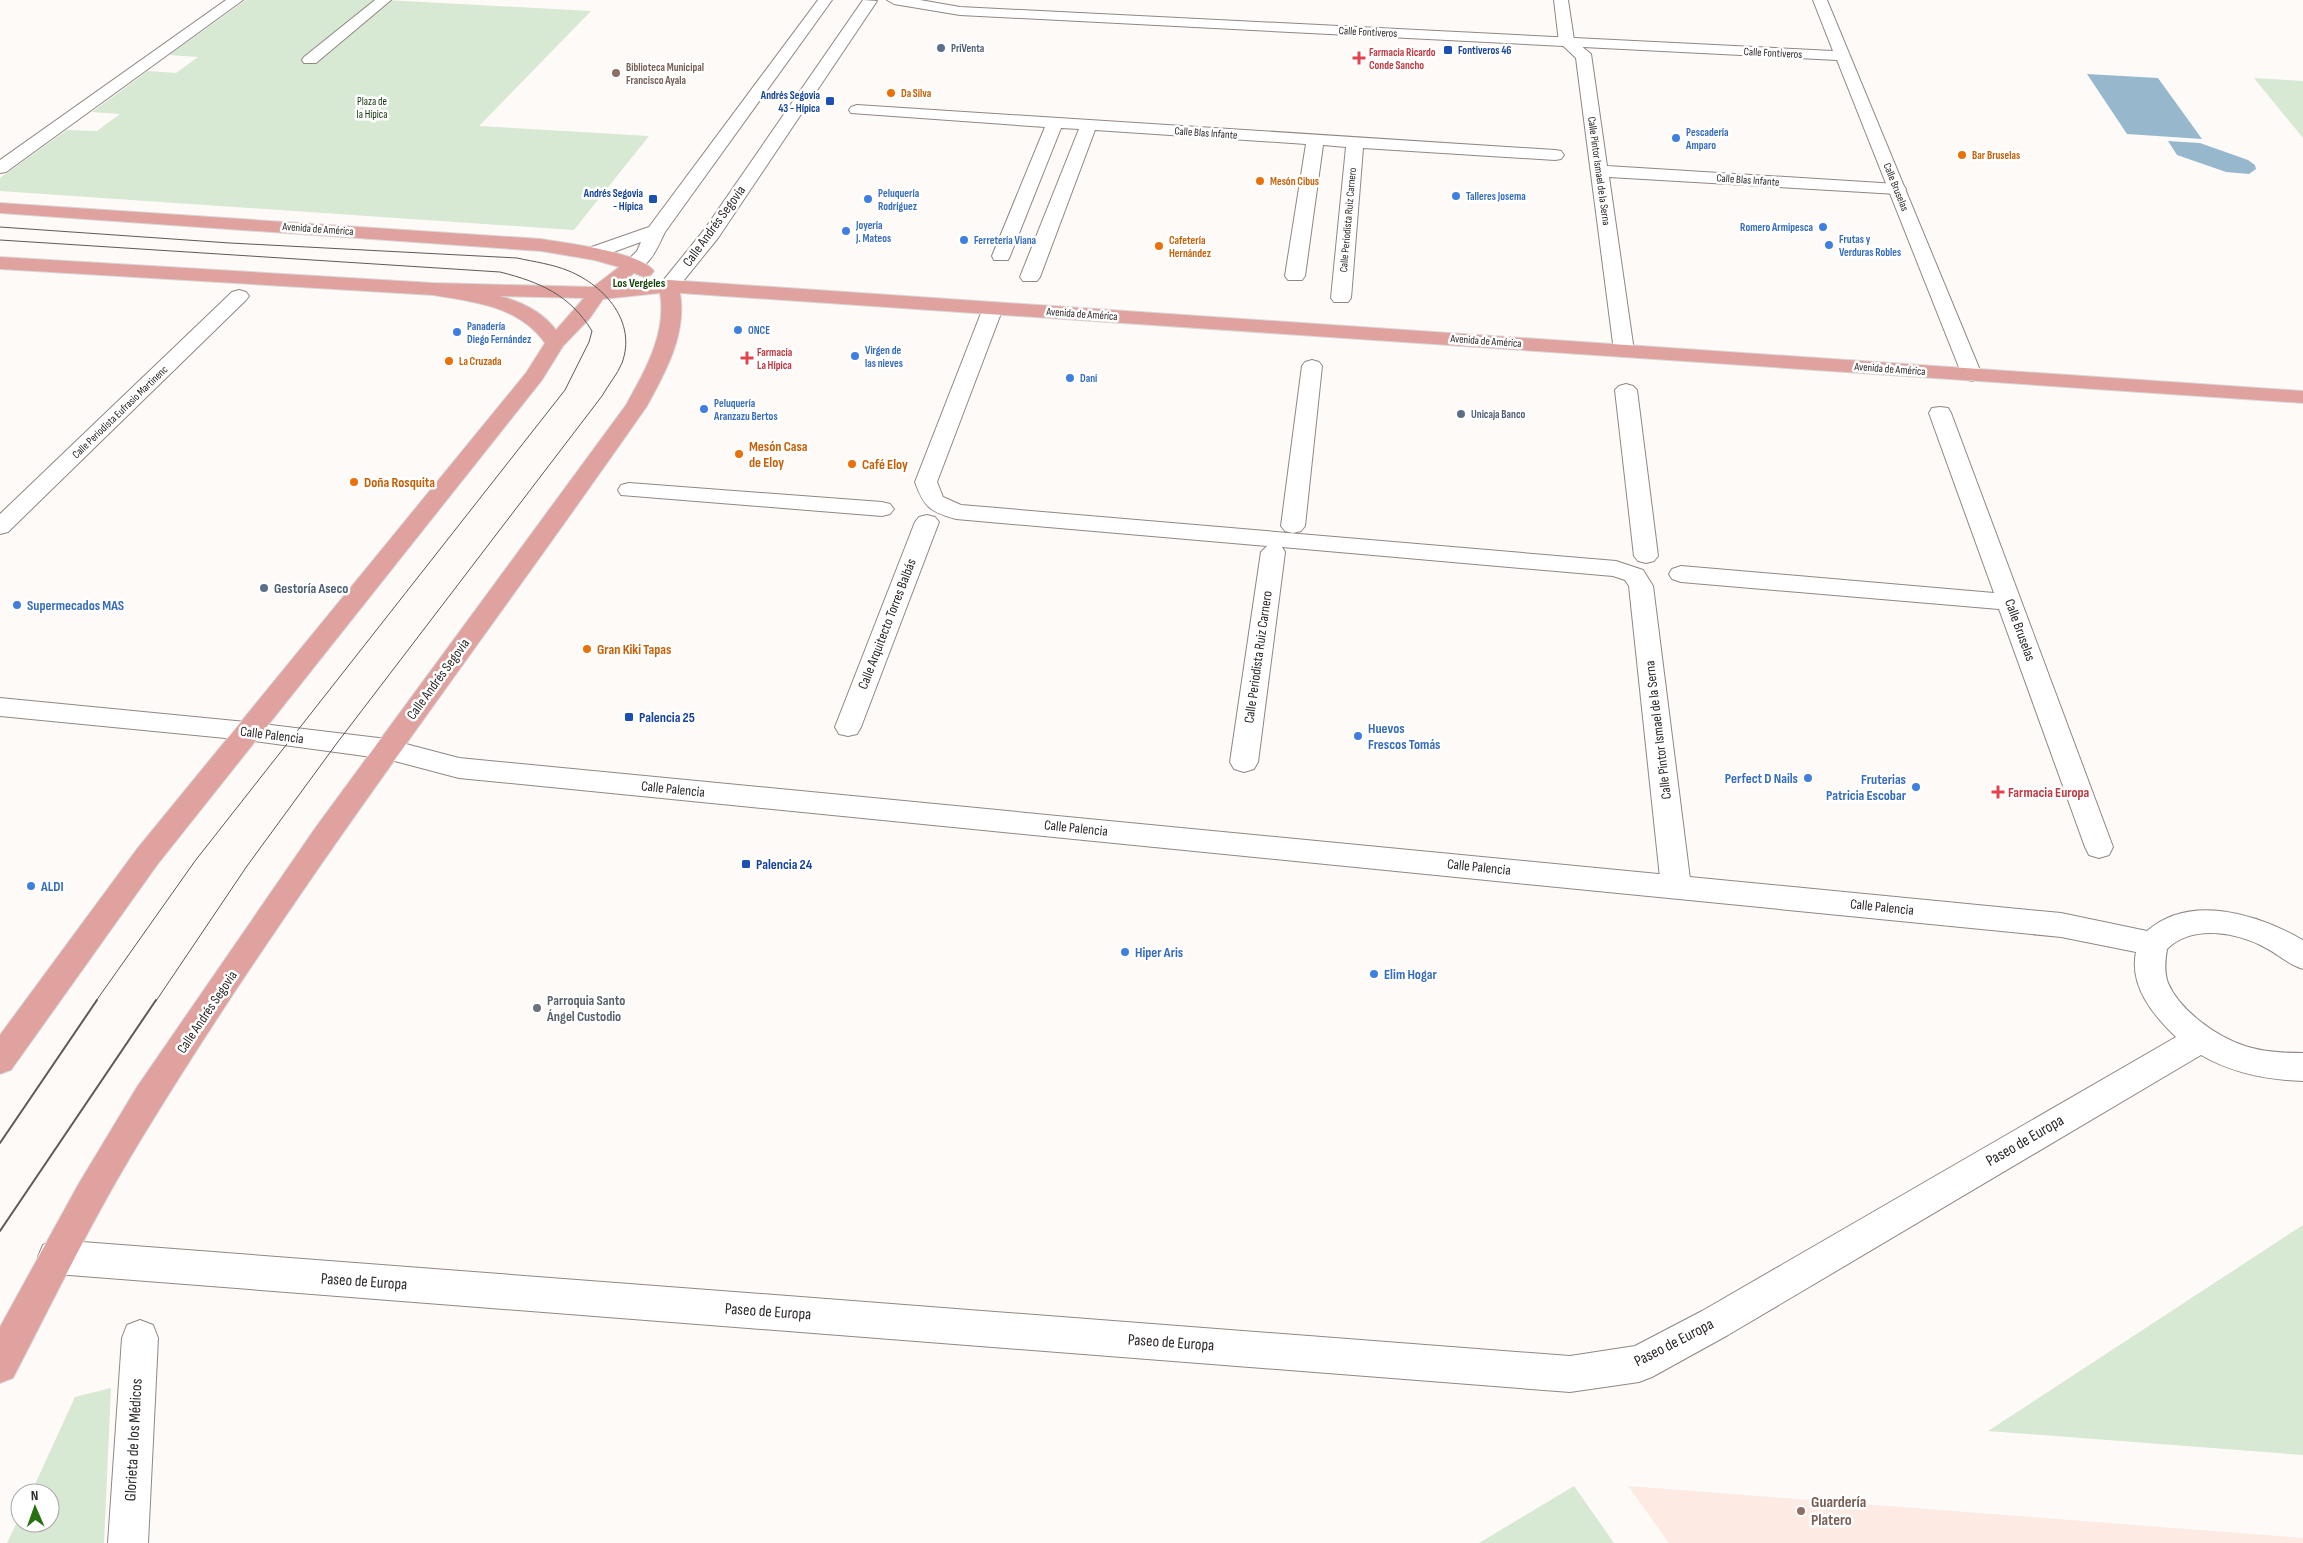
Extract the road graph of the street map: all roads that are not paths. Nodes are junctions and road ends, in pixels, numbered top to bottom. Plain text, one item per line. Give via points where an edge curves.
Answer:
1 (236, 0) edge
2 (384, 0) edge
3 (825, 0) edge
4 (855, 0) edge
5 (878, 0) edge
6 (894, 0) edge
7 (1561, 0) edge
8 (1820, 0) edge
9 (870, 1) edge
10 (1566, 42) junction
11 (1843, 56) junction
12 (310, 60) dead end
13 (857, 110) dead end
14 (1055, 123) junction
15 (1089, 125) junction
16 (1315, 140) junction
17 (1355, 142) junction
18 (1555, 155) dead end
19 (0, 168) edge
20 (1600, 171) junction
21 (1897, 189) junction
22 (0, 208) edge
23 (656, 231) junction
24 (590, 254) junction
25 (1001, 256) dead end
26 (0, 263) edge
27 (633, 265) junction
28 (1030, 276) dead end
29 (1295, 276) dead end
30 (669, 286) junction
31 (433, 289) junction
32 (597, 293) junction
33 (239, 296) dead end
34 (1341, 298) dead end
35 (993, 308) junction
36 (556, 343) junction
37 (1624, 351) junction
38 (1312, 366) dead end
39 (1972, 374) junction
40 (1626, 390) dead end
41 (2303, 397) edge
42 (1940, 413) dead end
43 (629, 490) dead end
44 (882, 509) dead end
45 (930, 512) junction
46 (1293, 526) dead end
47 (0, 527) edge
48 (1272, 552) dead end
49 (1640, 566) junction
50 (1681, 574) dead end
51 (2009, 602) junction
52 (0, 707) edge
53 (848, 727) dead end
54 (246, 731) junction
55 (387, 749) junction
56 (1244, 762) dead end
57 (2099, 846) dead end
58 (1676, 887) junction
59 (2153, 944) junction
60 (2303, 957) edge
61 (2201, 1039) junction
62 (0, 1060) edge
63 (2303, 1068) edge
64 (56, 1257) junction
65 (140, 1338) dead end
66 (0, 1365) edge
67 (128, 1543) edge

1 - 19 street
2 - 12 street
3 - 23 street
4 - 9 street
5 - 9 street
6 - 10 street, Calle Fontiveros via 960,10
7 - 10 street
8 - 11 street, Calle Bruselas
9 - 30 street, Calle Andrés Segovia via 711,234
10 - 11 street, Calle Fontiveros
10 - 20 street, Calle Pintor Ismael de la Serna via 1583,54
11 - 21 street, Calle Bruselas
13 - 14 street, Calle Blas Infante
14 - 15 street, Calle Blas Infante
14 - 25 street
15 - 16 street, Calle Blas Infante
15 - 28 street
16 - 17 street, Calle Blas Infante
16 - 29 street
17 - 18 street, Calle Blas Infante
17 - 34 street, Calle Periodista Ruiz Carnero
20 - 21 street, Calle Blas Infante
20 - 37 street, Calle Pintor Ismael de la Serna
21 - 39 street, Calle Bruselas
22 - 24 main road, Avenida de América via 541,245
23 - 24 street
23 - 27 street via 645,254
24 - 27 main road, Avenida de América
26 - 31 main road
27 - 30 main road, Avenida de América
27 - 32 main road
30 - 32 main road, Avenida de América
30 - 35 main road, Avenida de América
30 - 55 main road, Calle Andrés Segovia via 674,304 667,339 655,372 636,406
31 - 32 main road, Avenida de América
31 - 36 main road via 503,302 535,317 548,329
32 - 36 main road
33 - 47 street, Calle Periodista Eufrasio Martinenc
35 - 37 main road, Avenida de América
35 - 45 street via 926,482
36 - 54 main road via 535,376
37 - 39 main road, Avenida de América
38 - 46 street
39 - 41 main road, Avenida de América
40 - 49 street, Calle Pintor Ismael de la Serna
42 - 51 street, Calle Bruselas
43 - 44 street
45 - 49 street via 1616,569
45 - 53 street, Calle Arquitecto Torres Balbás
48 - 56 street, Calle Periodista Ruiz Carnero
49 - 58 street, Calle Pintor Ismael de la Serna
50 - 51 street
51 - 57 street, Calle Bruselas
52 - 54 street, Calle Palencia
54 - 55 street, Calle Palencia
54 - 62 main road via 147,857
55 - 58 street, Calle Palencia via 458,768
55 - 64 main road, Calle Andrés Segovia via 148,1099
58 - 59 street, Calle Palencia via 2061,925
59 - 60 street via 2166,931 2186,923 2212,922 2240,926 2270,937
59 - 61 street via 2148,961 2151,980 2161,1000
61 - 63 street via 2235,1056 2271,1066
61 - 64 street, Paseo de Europa via 1639,1364 1570,1374
64 - 66 main road, Calle Andrés Segovia
65 - 67 street, Glorieta de los Médicos

